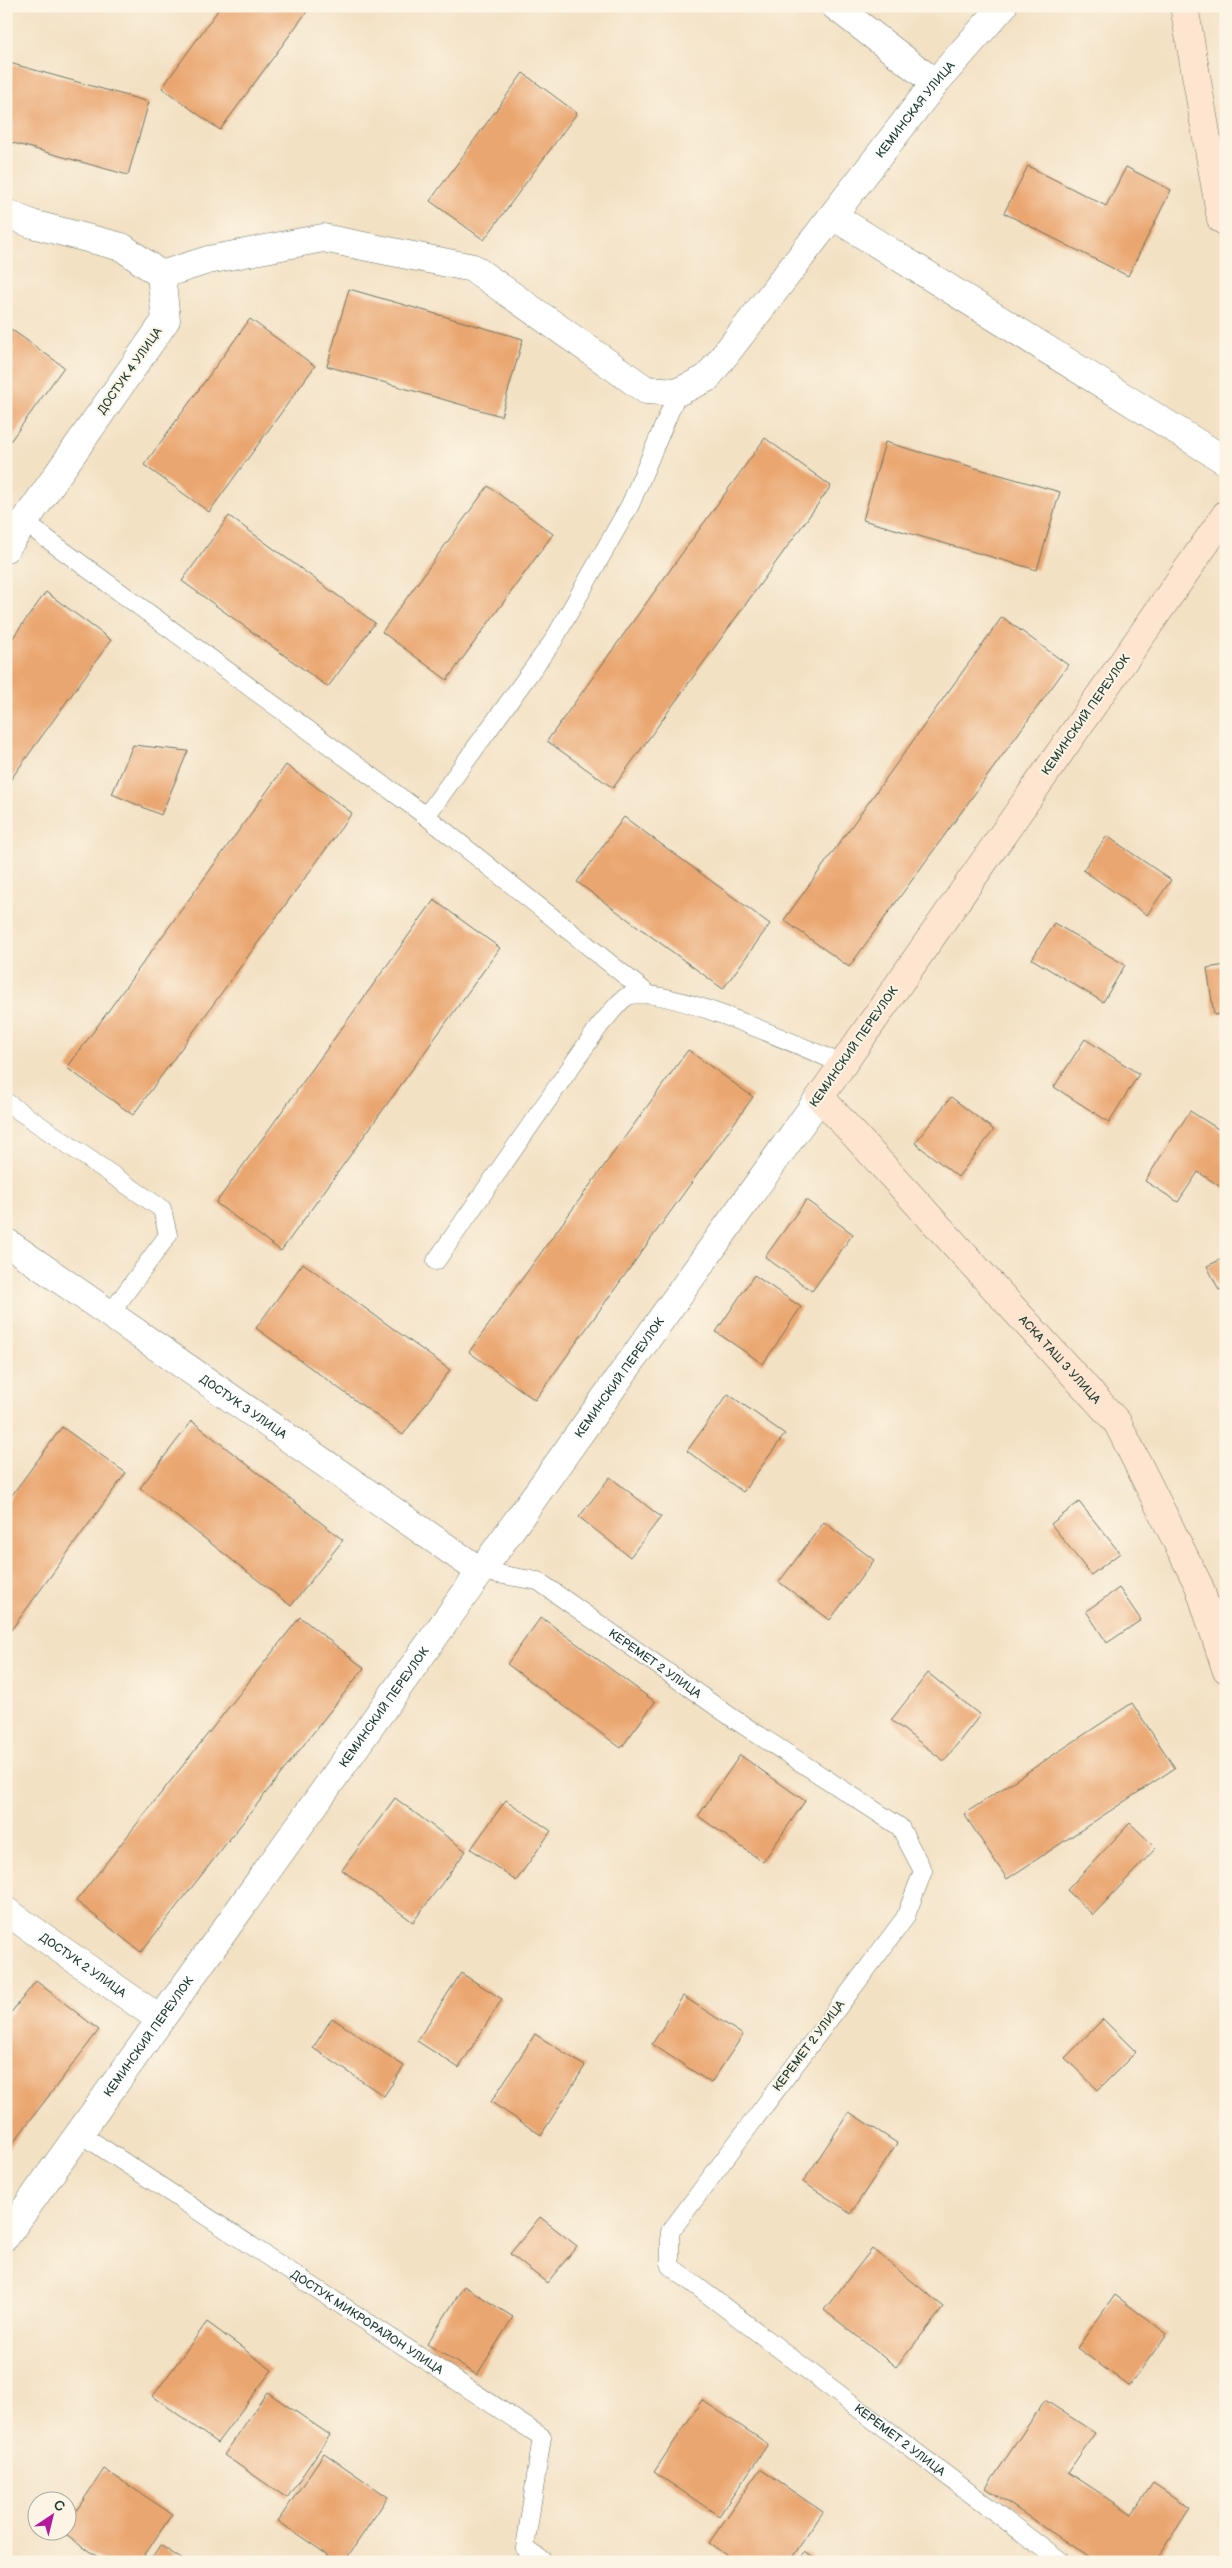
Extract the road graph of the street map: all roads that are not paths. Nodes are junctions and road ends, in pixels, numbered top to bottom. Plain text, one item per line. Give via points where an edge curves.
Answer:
1 (835, 6) edge
2 (1003, 6) edge
3 (1184, 6) edge
4 (935, 83) junction
5 (6, 213) edge
6 (832, 216) junction
7 (1226, 222) edge
8 (161, 275) junction
9 (678, 392) junction
10 (1226, 462) edge
11 (1226, 514) edge
12 (24, 522) junction
13 (6, 548) edge
14 (426, 816) junction
15 (648, 994) junction
16 (842, 1064) junction
17 (820, 1096) junction
18 (6, 1102) edge
19 (6, 1242) edge
20 (436, 1261) dead end
21 (110, 1314) junction
22 (480, 1571) junction
23 (1226, 1669) edge
24 (6, 1911) edge
25 (160, 2019) junction
26 (78, 2132) junction
27 (6, 2236) edge
28 (545, 2562) edge
29 (1061, 2562) edge

1 - 4 street
2 - 4 street, КЕМИНСКАЯ УЛИЦА
3 - 7 street via 1221,219
4 - 6 street, КЕМИНСКАЯ УЛИЦА
5 - 8 street via 32,224 122,247
6 - 9 street, КЕМИНСКАЯ УЛИЦА via 707,378
6 - 10 street
8 - 9 street via 208,260 323,238 472,268 646,390
8 - 12 street, ДОСТУК 4 УЛИЦА via 166,320
9 - 14 lane via 630,506 553,641
11 - 16 street, КЕМИНСКИЙ ПЕРЕУЛОК
12 - 13 street, ДОСТУК 4 УЛИЦА
12 - 14 lane
14 - 15 lane
15 - 16 lane via 738,1019
15 - 20 lane via 626,997 600,1025
16 - 17 street, КЕМИНСКИЙ ПЕРЕУЛОК
17 - 22 street, КЕМИНСКИЙ ПЕРЕУЛОК
17 - 23 street, АСКА ТАШ 3 УЛИЦА via 1117,1422 1199,1586
18 - 21 lane via 162,1209 168,1235
19 - 21 street, ДОСТУК 3 УЛИЦА
21 - 22 street, ДОСТУК 3 УЛИЦА
22 - 25 street, КЕМИНСКИЙ ПЕРЕУЛОК
22 - 29 lane, КЕРЕМЕТ 2 УЛИЦА via 538,1580 734,1720 900,1827 923,1871 905,1918 670,2232 670,2266
24 - 25 street, ДОСТУК 2 УЛИЦА
25 - 26 street, КЕМИНСКИЙ ПЕРЕУЛОК
26 - 27 street, КЕМИНСКИЙ ПЕРЕУЛОК
26 - 28 lane, ДОСТУК МИКРОРАЙОН УЛИЦА via 542,2437 525,2548

